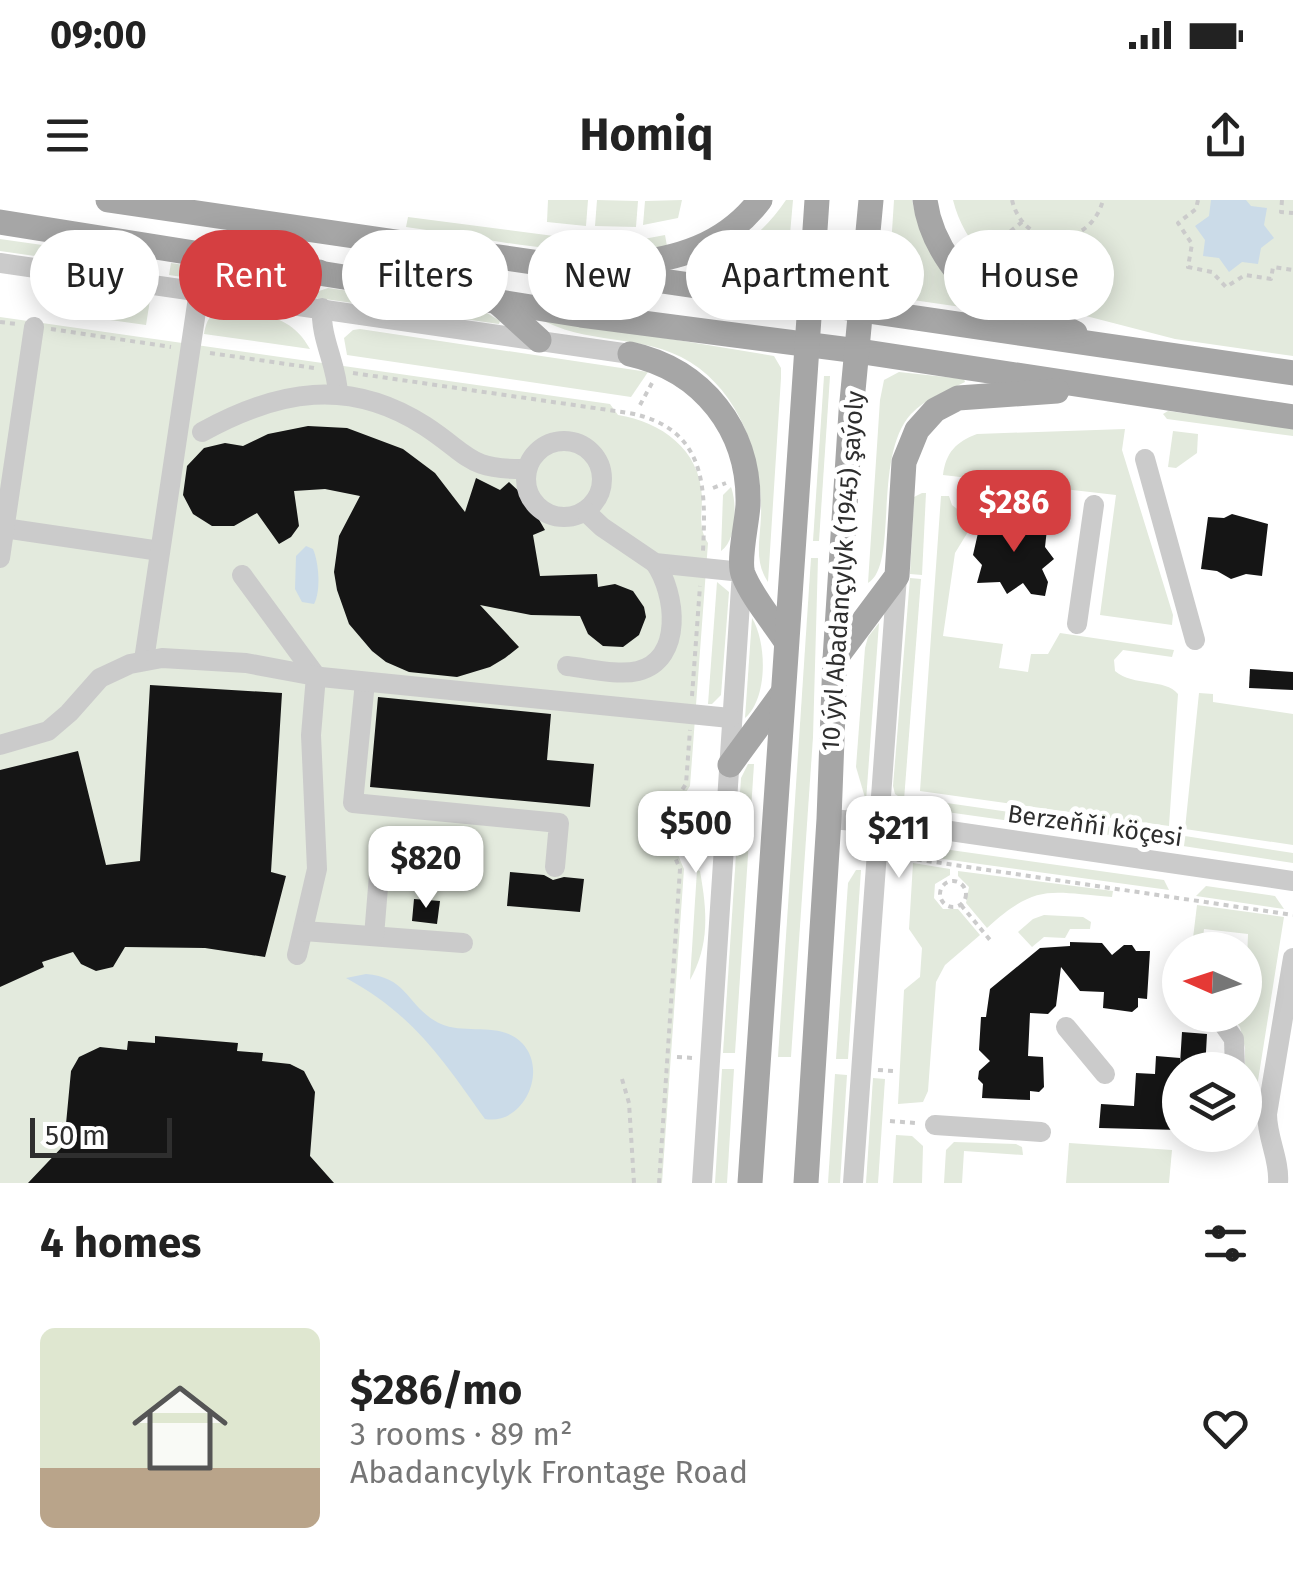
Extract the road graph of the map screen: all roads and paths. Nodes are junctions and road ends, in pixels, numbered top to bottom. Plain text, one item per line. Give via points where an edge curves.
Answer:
1 (108, 200) edge
2 (760, 200) edge
3 (818, 200) edge
4 (871, 200) edge
5 (925, 200) edge
6 (1012, 200) edge
7 (1102, 200) edge
8 (1198, 200) edge
9 (1282, 200) edge
10 (1293, 214) edge
11 (0, 222) edge
12 (1022, 222) junction
13 (815, 230) edge
14 (869, 230) edge
15 (1012, 230) edge
16 (1034, 230) edge
17 (1080, 230) edge
18 (179, 250) edge
19 (666, 258) edge
20 (528, 261) edge
21 (0, 262) edge
22 (1293, 270) edge
23 (179, 288) edge
24 (508, 303) edge
25 (322, 308) edge
26 (508, 312) edge
27 (924, 318) edge
28 (195, 320) edge
29 (322, 320) edge
30 (807, 320) edge
31 (862, 320) edge
32 (0, 322) edge
33 (34, 327) junction
34 (539, 340) junction
35 (1093, 342) junction
36 (806, 345) junction
37 (190, 350) junction
38 (858, 350) junction
39 (630, 354) joint
40 (335, 370) junction
41 (1293, 373) edge
42 (658, 386) dead end
43 (1086, 386) junction
44 (338, 394) junction
45 (640, 404) dead end
46 (1293, 416) edge
47 (202, 432) dead end
48 (1146, 458) dead end
49 (527, 469) junction
50 (724, 473) dead end
51 (713, 488) dead end
52 (1094, 504) dead end
53 (585, 511) junction
54 (4, 528) junction
55 (160, 551) junction
56 (0, 558) edge
57 (655, 563) junction
58 (702, 569) junction
59 (742, 572) junction
60 (242, 575) dead end
61 (898, 576) junction
62 (1077, 624) dead end
63 (785, 640) junction
64 (1194, 640) dead end
65 (835, 659) junction
66 (144, 660) junction
67 (567, 666) dead end
68 (316, 676) junction
69 (364, 682) junction
70 (782, 694) junction
71 (691, 715) junction
72 (730, 718) junction
73 (0, 745) edge
74 (730, 765) junction
75 (829, 818) junction
76 (878, 822) junction
77 (907, 858) dead end
78 (380, 864) dead end
79 (954, 866) junction
80 (554, 867) dead end
81 (953, 881) junction
82 (1293, 882) edge
83 (960, 904) junction
84 (1293, 915) edge
85 (304, 931) junction
86 (374, 936) junction
87 (990, 940) dead end
88 (462, 943) dead end
89 (297, 955) dead end
90 (1293, 958) edge
91 (1066, 1027) dead end
92 (677, 1057) dead end
93 (710, 1060) junction
94 (861, 1069) junction
95 (893, 1071) dead end
96 (1105, 1074) dead end
97 (622, 1079) dead end
98 (890, 1121) dead end
99 (935, 1125) joint
100 (1041, 1132) dead end
101 (634, 1183) edge
102 (659, 1183) edge
103 (702, 1183) edge
104 (750, 1183) edge
105 (806, 1183) edge
106 (854, 1183) edge
107 (1278, 1183) edge

1 - 20 main road
2 - 19 main road via 730,232
3 - 13 main road, 10 ýyl Abadançylyk (1945) şaýoly
4 - 14 main road, 10 ýyl Abadançylyk (1945) şaýoly
5 - 35 main road via 944,253 973,288
6 - 12 path
7 - 17 path via 1095,219
8 - 22 path via 1178,223 1192,244 1188,266 1212,272 1226,287 1245,275 1271,280 1273,267
9 - 10 path via 1281,212
11 - 18 main road
12 - 15 path
12 - 16 path
21 - 23 street
24 - 36 main road
25 - 34 street
26 - 34 main road
27 - 35 main road
28 - 37 street
29 - 40 street
30 - 36 main road, 10 ýyl Abadançylyk (1945) şaýoly
31 - 38 main road, 10 ýyl Abadançylyk (1945) şaýoly
32 - 33 path
33 - 37 path
33 - 54 street
34 - 39 street
35 - 41 main road
36 - 38 main road
36 - 63 main road, 10 ýyl Abadançylyk (1945) şaýoly
37 - 40 path
37 - 55 street
38 - 43 main road
38 - 65 main road, 10 ýyl Abadançylyk (1945) şaýoly
39 - 59 main road via 694,381 731,433 748,488
40 - 44 street
40 - 58 path via 629,414 664,426 689,450 702,476
42 - 45 path via 651,383
43 - 46 main road
43 - 61 main road via 958,398 926,418 904,462
44 - 47 street via 270,401
44 - 49 street via 398,410 475,463
48 - 64 street
49 - 53 street via 530,496 542,510 558,517
49 - 53 street via 552,443 586,448 602,480
50 - 51 path via 726,484
52 - 62 street
53 - 57 street
54 - 55 street
54 - 56 street
55 - 66 street
57 - 58 street
57 - 67 street via 672,608 672,627 658,658 630,672
58 - 59 street
58 - 71 path
59 - 63 main road
59 - 72 street
60 - 68 street
61 - 65 main road
61 - 76 street
63 - 70 main road, 10 ýyl Abadançylyk (1945) şaýoly
65 - 75 main road, 10 ýyl Abadançylyk (1945) şaýoly
66 - 68 street via 226,660
66 - 73 street via 100,678 48,731
68 - 69 street
68 - 85 street via 311,735 317,869
69 - 71 street
69 - 80 street via 353,803 559,823
70 - 74 main road
70 - 104 main road, 10 ýyl Abadançylyk (1945) şaýoly
71 - 72 street
71 - 102 path via 686,784 671,806 670,846 680,870
72 - 74 street
74 - 93 street
75 - 76 street, Berzeňňi köçesi
75 - 105 main road, 10 ýyl Abadançylyk (1945) şaýoly
76 - 82 street, Berzeňňi köçesi
76 - 94 street
77 - 79 path
78 - 86 street
79 - 81 path
79 - 84 path
81 - 83 path via 966,894
81 - 83 path via 941,888 941,899
83 - 87 path
85 - 86 street
85 - 89 street
86 - 88 street
90 - 107 street via 1266,1114
91 - 96 street
92 - 93 path
93 - 103 street
94 - 95 path
94 - 106 street
97 - 101 path via 630,1103
98 - 99 path
99 - 100 street

